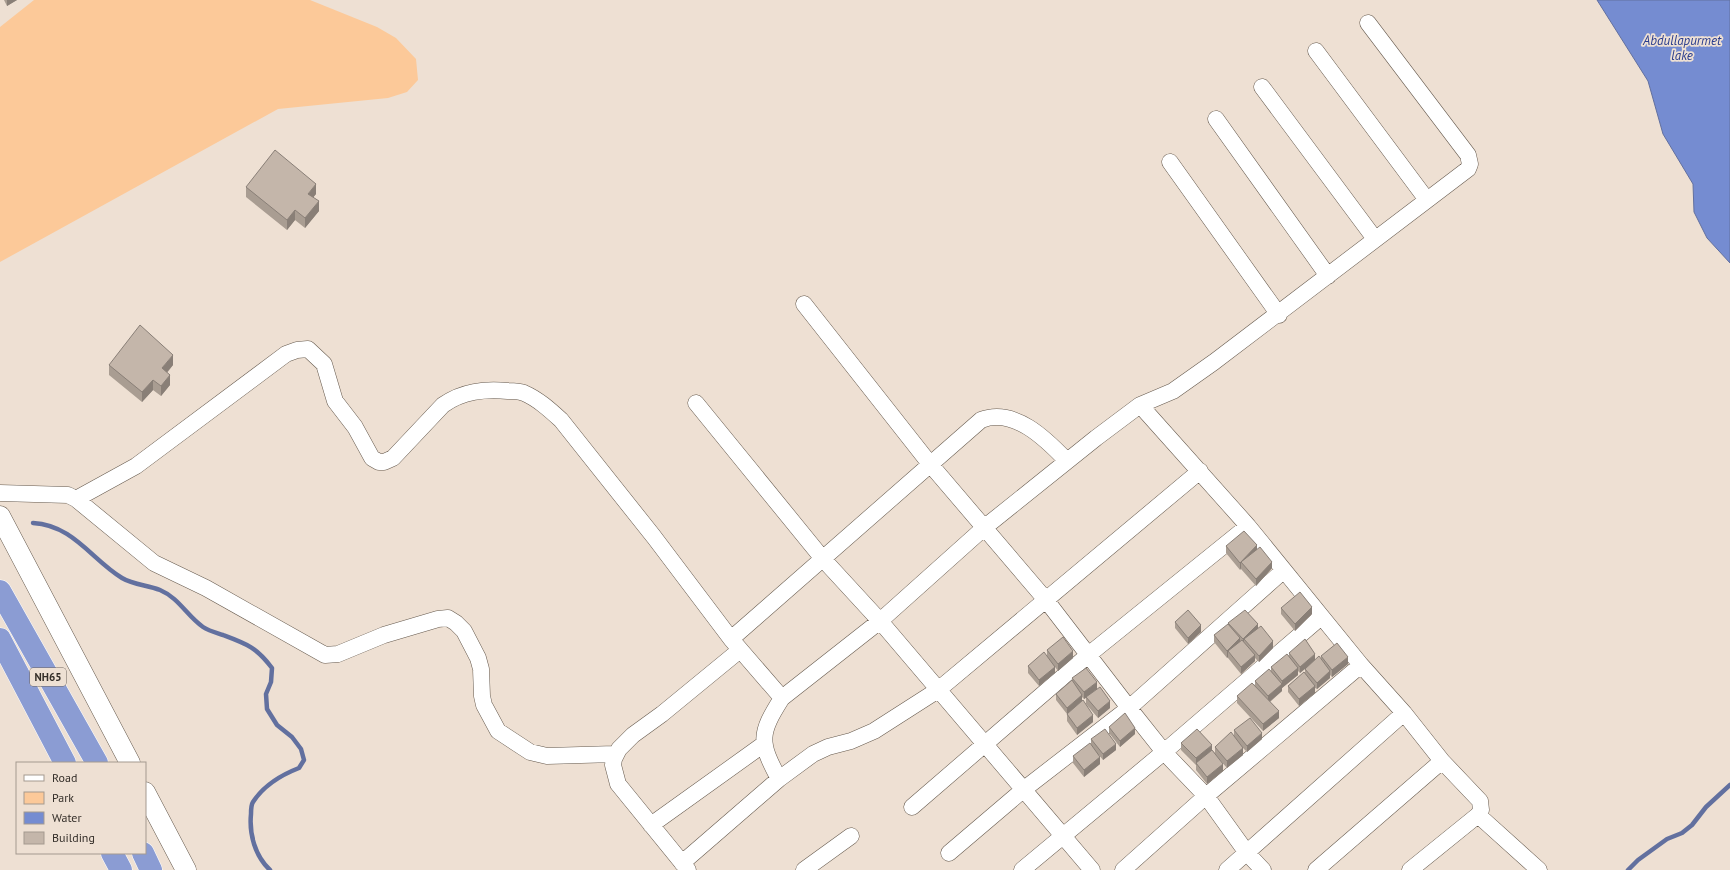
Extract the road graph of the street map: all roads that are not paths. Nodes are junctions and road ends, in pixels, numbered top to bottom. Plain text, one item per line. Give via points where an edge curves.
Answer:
1 (1368, 23) dead end
2 (1316, 51) dead end
3 (1262, 87) dead end
4 (1216, 119) dead end
5 (1170, 162) dead end
6 (1427, 200) junction
7 (1375, 239) junction
8 (1328, 276) junction
9 (804, 304) dead end
10 (1279, 315) junction
11 (696, 403) dead end
12 (1140, 405) junction
13 (1067, 461) junction
14 (930, 464) junction
15 (1200, 471) junction
16 (0, 493) edge
17 (76, 499) junction
18 (0, 516) edge
19 (1248, 526) junction
20 (985, 527) junction
21 (823, 559) junction
22 (1283, 571) junction
23 (0, 591) edge
24 (1046, 600) junction
25 (1321, 617) junction
26 (880, 621) junction
27 (0, 639) edge
28 (735, 644) junction
29 (1087, 656) junction
30 (1361, 665) junction
31 (938, 690) junction
32 (782, 698) junction
33 (1129, 708) junction
34 (1404, 713) junction
35 (764, 744) junction
36 (983, 744) junction
37 (1164, 752) junction
38 (615, 754) junction
39 (1442, 761) junction
40 (64, 762) edge
41 (96, 762) edge
42 (129, 762) edge
43 (779, 779) junction
44 (1023, 790) junction
45 (146, 794) edge
46 (1206, 796) junction
47 (912, 807) dead end
48 (1478, 815) junction
49 (651, 825) junction
50 (1064, 835) junction
51 (851, 836) dead end
52 (949, 853) dead end
53 (1247, 853) junction
54 (113, 854) edge
55 (143, 854) edge
56 (685, 866) edge
57 (121, 870) edge
58 (151, 870) edge
59 (186, 870) edge
60 (804, 870) edge
61 (1022, 870) edge
62 (1092, 870) edge
63 (1123, 870) edge
64 (1227, 870) edge
65 (1262, 870) edge
66 (1316, 870) edge
67 (1410, 870) edge
68 (1539, 870) edge

1 - 6 street via 1470,159 1468,169 1463,175
2 - 6 street
3 - 7 street
4 - 8 street
5 - 10 street
6 - 7 street
7 - 8 street
8 - 10 street
9 - 14 street
10 - 12 street via 1173,391
11 - 21 street
12 - 13 street
12 - 15 street
13 - 14 street via 1035,431 1000,416 981,420
13 - 20 street
14 - 20 street
14 - 21 street
15 - 19 street
15 - 24 street
16 - 17 street via 56,493 68,494
17 - 28 street via 136,466 286,354 297,350 308,349 324,364 338,406 355,427 372,458 378,462 393,458 443,405 464,393 490,390 522,392 543,404 562,420
17 - 38 street via 154,563 212,591 325,654 338,654 384,635 448,618 464,631 478,658 484,705 498,731 530,752 547,756
18 - 42 street
19 - 22 street
19 - 29 street
20 - 24 street
20 - 26 street
21 - 26 street
21 - 28 street
22 - 25 street
22 - 33 street
23 - 41 highway, NH65
24 - 29 street
24 - 31 street
25 - 30 street
25 - 37 street
26 - 31 street
26 - 32 street
27 - 40 highway, NH65
28 - 32 street
28 - 38 street via 667,710 633,735
29 - 33 street
29 - 36 street
30 - 34 street
30 - 46 street
31 - 36 street
31 - 43 street via 874,731 813,754
32 - 35 street via 765,729
33 - 37 street
33 - 44 street
34 - 39 street
34 - 53 street
35 - 43 street
35 - 49 street
36 - 44 street
36 - 47 street
37 - 46 street
37 - 50 street
38 - 49 street via 613,765 618,784
39 - 48 street via 1480,802 1481,810
39 - 66 street
43 - 56 street
44 - 50 street
44 - 52 street
45 - 59 street
46 - 53 street
46 - 63 street
48 - 67 street
48 - 68 street
49 - 56 street
50 - 61 street
50 - 62 street
51 - 60 street
53 - 64 street
53 - 65 street
54 - 57 highway
55 - 58 highway

